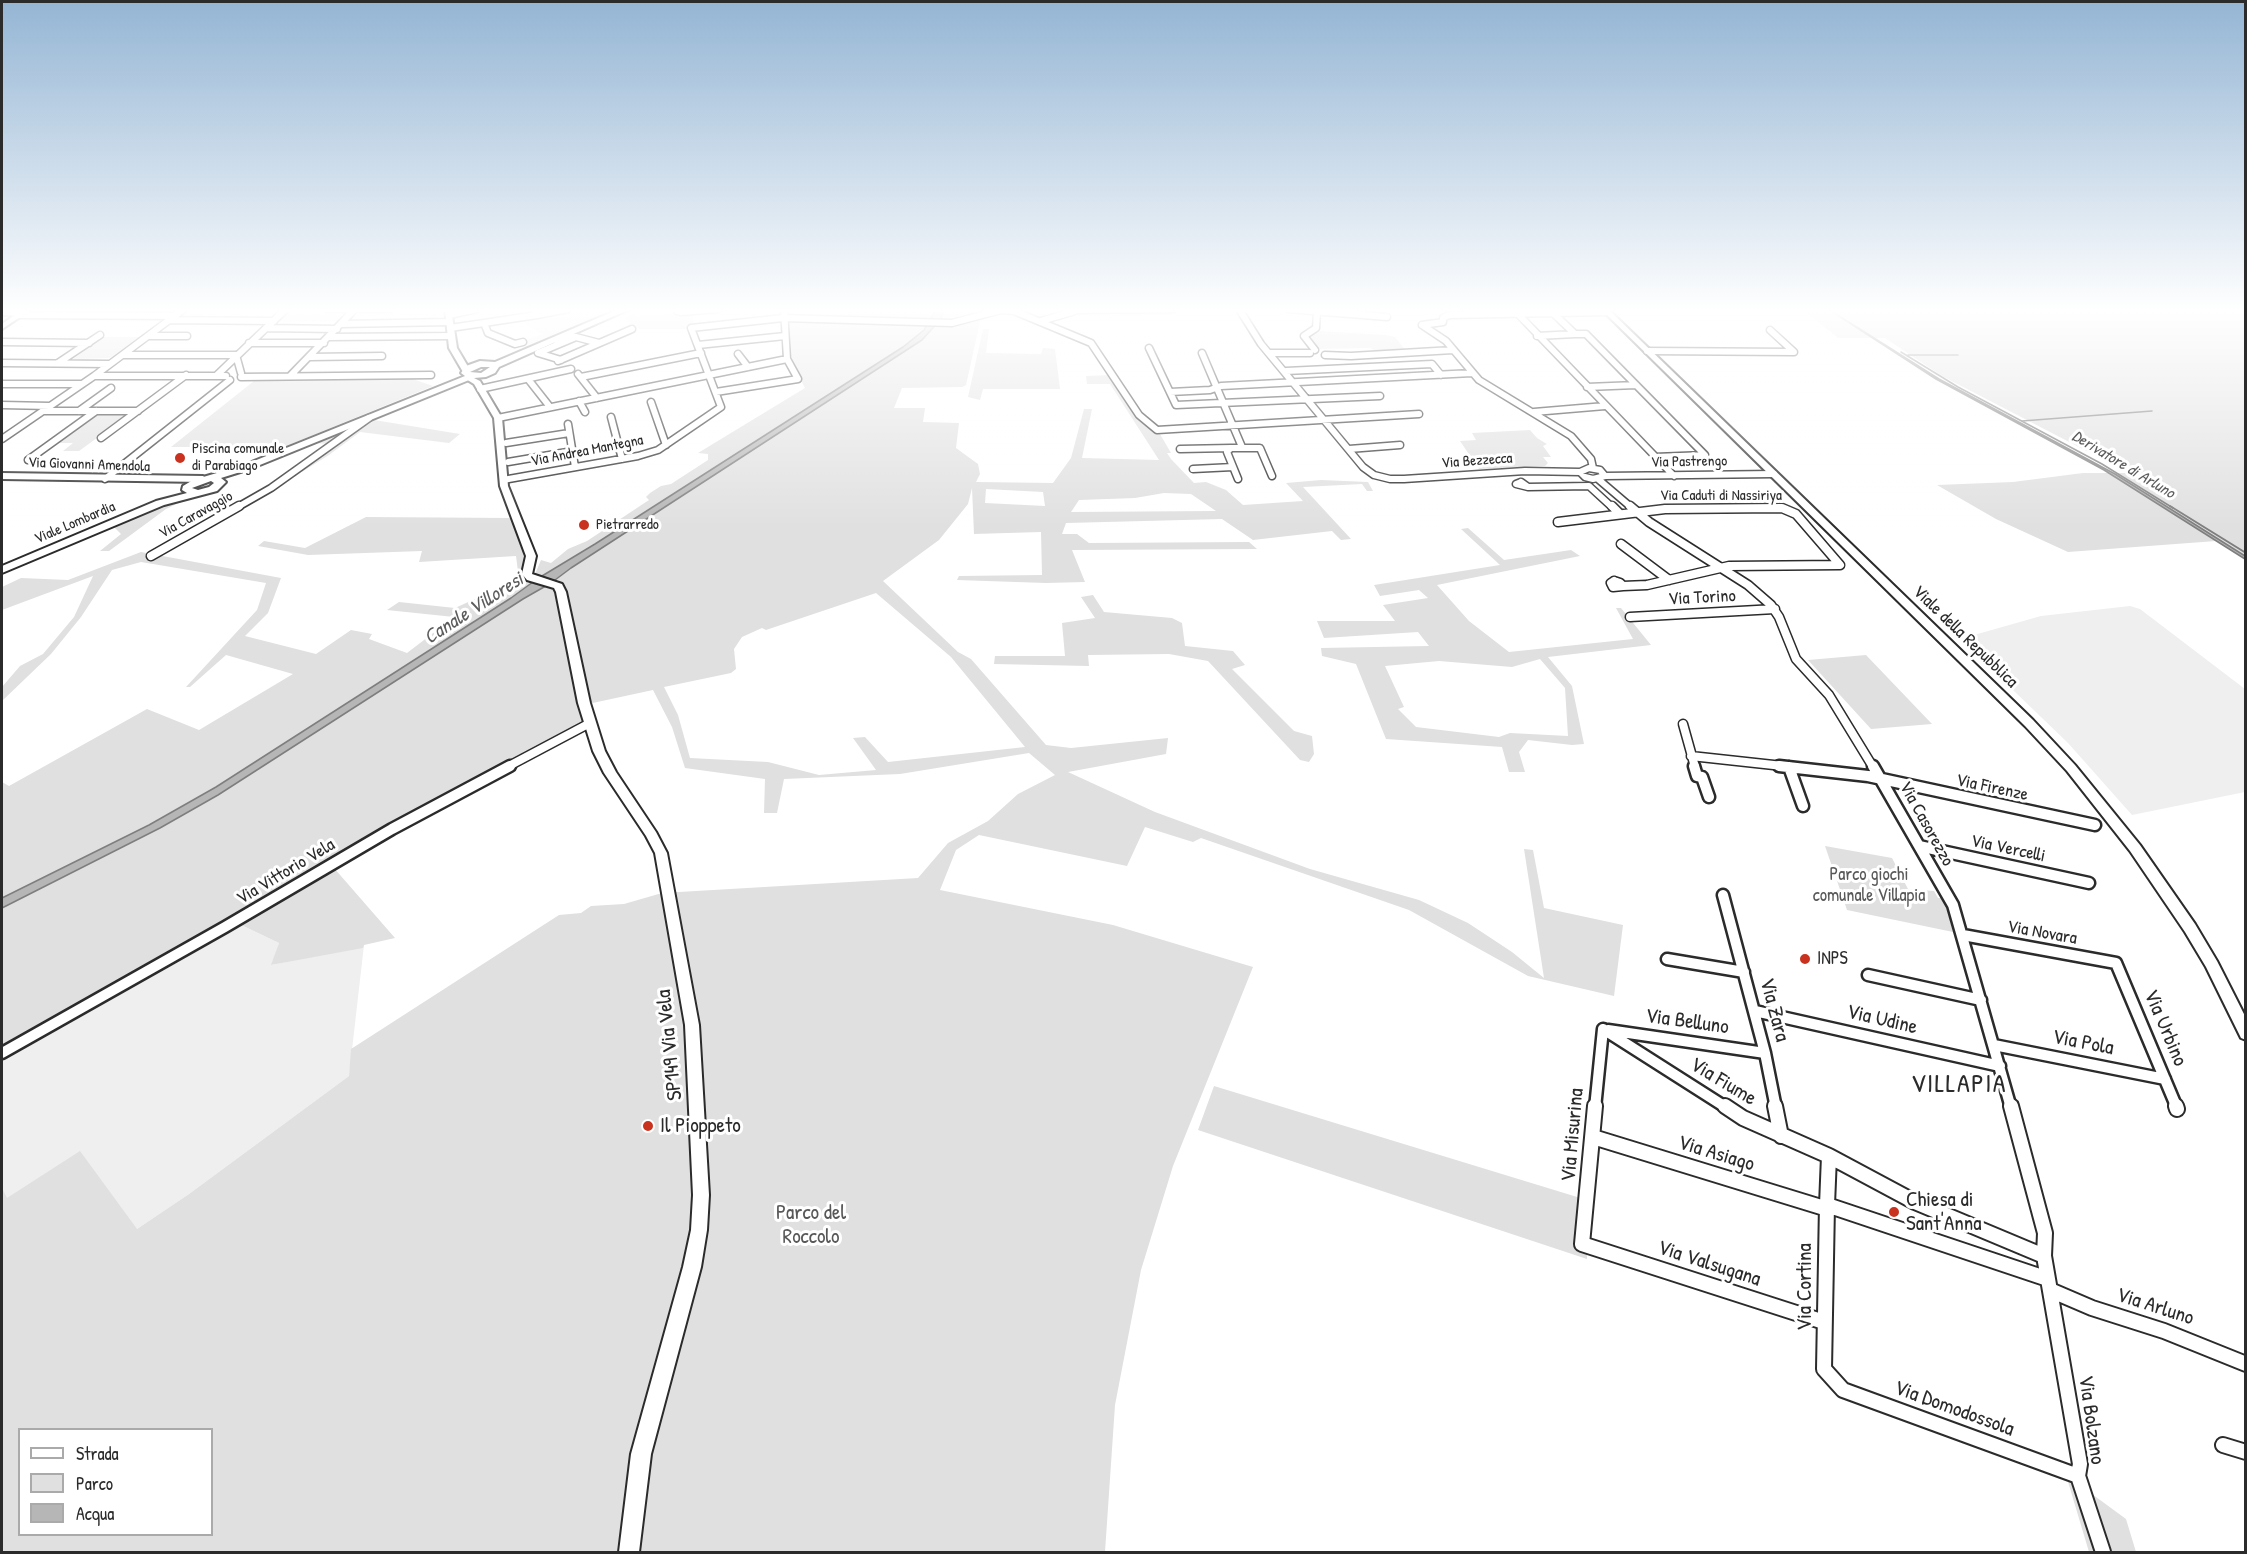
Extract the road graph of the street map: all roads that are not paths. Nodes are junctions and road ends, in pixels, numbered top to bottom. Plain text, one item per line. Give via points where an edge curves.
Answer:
1 (86, 382) edge
2 (177, 382) edge
3 (224, 382) edge
4 (460, 382) edge
5 (461, 382) edge
6 (474, 382) edge
7 (530, 382) edge
8 (584, 382) edge
9 (677, 382) edge
10 (712, 382) edge
11 (782, 382) edge
12 (1117, 382) edge
13 (1165, 382) edge
14 (1214, 382) edge
15 (1294, 382) junction
16 (1304, 382) edge
17 (1483, 382) edge
18 (1582, 382) edge
19 (1633, 382) edge
20 (1679, 382) edge
21 (2, 384) edge
22 (82, 384) junction
23 (1636, 385) junction
24 (1587, 387) junction
25 (111, 388) dead end
26 (1217, 388) junction
27 (716, 392) junction
28 (1170, 392) junction
29 (421, 395) junction
30 (1380, 396) dead end
31 (597, 398) junction
32 (1308, 399) junction
33 (579, 401) junction
34 (651, 402) dead end
35 (1223, 404) junction
36 (2, 405) edge
37 (51, 406) junction
38 (1605, 406) junction
39 (550, 407) junction
40 (44, 411) junction
41 (79, 411) junction
42 (96, 411) junction
43 (138, 411) junction
44 (585, 412) dead end
45 (1534, 412) junction
46 (1419, 414) dead end
47 (372, 415) junction
48 (611, 417) dead end
49 (498, 418) junction
50 (1324, 419) junction
51 (567, 424) dead end
52 (1232, 425) junction
53 (569, 432) junction
54 (101, 438) dead end
55 (2, 439) edge
56 (506, 443) dead end
57 (666, 445) junction
58 (1400, 446) dead end
59 (1242, 447) junction
60 (1231, 448) junction
61 (1179, 449) dead end
62 (1349, 449) junction
63 (573, 451) junction
64 (1655, 457) junction
65 (622, 459) junction
66 (28, 460) dead end
67 (508, 462) dead end
68 (575, 467) junction
69 (1233, 467) junction
70 (1593, 468) junction
71 (1193, 469) dead end
72 (1580, 472) junction
73 (1774, 474) junction
74 (2, 476) edge
75 (1272, 476) dead end
76 (1674, 476) junction
77 (1601, 477) junction
78 (105, 479) junction
79 (1238, 479) dead end
80 (176, 480) junction
81 (212, 480) junction
82 (503, 480) junction
83 (1528, 487) dead end
84 (187, 488) junction
85 (198, 493) junction
86 (160, 503) junction
87 (1637, 512) junction
88 (1620, 514) junction
89 (1568, 520) dead end
90 (1621, 544) dead end
91 (151, 556) dead end
92 (1720, 568) junction
93 (2, 570) edge
94 (1669, 580) junction
95 (1623, 586) dead end
96 (1775, 609) junction
97 (1630, 617) dead end
98 (590, 723) junction
99 (1683, 724) dead end
100 (1691, 756) junction
101 (1789, 767) junction
102 (1882, 781) junction
103 (1709, 797) dead end
104 (1803, 806) dead end
105 (2096, 825) dead end
106 (1919, 846) junction
107 (2089, 883) dead end
108 (1723, 896) dead end
109 (1963, 935) junction
110 (1667, 959) dead end
111 (2116, 963) joint
112 (1744, 972) junction
113 (1868, 975) dead end
114 (1981, 1000) junction
115 (1755, 1011) junction
116 (1603, 1029) junction
117 (2246, 1034) edge
118 (1994, 1045) junction
119 (2, 1053) edge
120 (1765, 1053) junction
121 (2000, 1066) junction
122 (2165, 1079) junction
123 (2177, 1109) dead end
124 (1781, 1136) junction
125 (1593, 1137) junction
126 (1829, 1156) junction
127 (1827, 1205) junction
128 (1582, 1244) joint
129 (2044, 1256) junction
130 (2049, 1285) junction
131 (1824, 1322) junction
132 (2246, 1364) edge
133 (1824, 1369) joint
134 (2223, 1445) dead end
135 (2246, 1452) edge
136 (2078, 1476) junction
137 (629, 1552) edge
138 (2103, 1552) edge

1 - 22 street
2 - 43 street
3 - 78 street
4 - 29 main road, Viale Lombardia
5 - 29 main road, Viale Lombardia
6 - 49 street
7 - 39 street
8 - 31 street
9 - 31 street
10 - 27 street
11 - 27 street
12 - 52 street via 1139,415 1157,430
13 - 28 street
14 - 26 street
15 - 16 street
15 - 26 street
15 - 32 street
17 - 45 street
18 - 24 street
19 - 23 street
20 - 73 street, Viale della Repubblica
21 - 22 street
22 - 37 street
23 - 24 street
23 - 64 street via 1705,454
24 - 38 street
25 - 41 street
26 - 28 street
26 - 35 street
27 - 57 street, Via Andrea Mantegna via 719,409
28 - 35 street via 1176,405
29 - 47 main road, Viale Lombardia
30 - 32 street
31 - 33 street
32 - 35 street
32 - 50 street
33 - 39 street
33 - 44 street
34 - 57 street
35 - 52 street
36 - 37 street
37 - 40 street
38 - 45 street
38 - 64 street
39 - 49 street
40 - 41 street
40 - 55 street
41 - 42 street
42 - 43 street
42 - 66 street
43 - 54 street
45 - 70 street via 1571,436 1592,459
46 - 50 street
47 - 81 main road, Viale Lombardia
47 - 91 street, Via Caravaggio via 271,488
48 - 65 street
49 - 82 street
50 - 52 street
50 - 62 street
51 - 53 street
52 - 59 street
53 - 56 street
53 - 63 street
57 - 65 street, Via Andrea Mantegna via 645,455
58 - 62 street
59 - 60 street
59 - 75 street via 1260,448
60 - 61 street
60 - 69 street via 1227,452
62 - 72 street, Via Bezzecca via 1366,470 1377,476 1404,479 1525,471
63 - 67 street
63 - 68 street
64 - 76 street
65 - 68 street, Via Andrea Mantegna
68 - 82 street, Via Andrea Mantegna
69 - 71 street
69 - 79 street
70 - 72 street
70 - 77 street via 1600,470
72 - 77 street via 1585,477
73 - 76 street, Via Pastrengo
73 - 117 street, Viale della Repubblica via 2029,723 2083,782 2131,842 2190,928
74 - 78 street, Via Giovanni Amendola
76 - 77 street, Via Pastrengo
77 - 87 street, Via Casorezzo
78 - 80 street, Via Giovanni Amendola
80 - 81 street, Via Giovanni Amendola
80 - 84 street, Via Giovanni Amendola
81 - 84 main road, Viale Lombardia
81 - 85 main road, Viale Lombardia via 216,488
82 - 98 street, SP149 Via Vela via 531,556 527,574 558,586 561,592
83 - 88 street via 1589,486
84 - 85 main road
84 - 86 main road, Viale Lombardia
85 - 86 main road, Viale Lombardia
86 - 93 main road, Viale Lombardia
87 - 88 street
87 - 92 street, Via Casorezzo
87 - 92 street, Via Caduti di Nassiriya via 1785,509 1796,514 1840,565
88 - 89 street
90 - 94 street
92 - 94 street
92 - 96 street, Via Casorezzo
94 - 95 street
96 - 97 street, Via Torino
96 - 102 street, Via Casorezzo via 1796,659 1834,703
98 - 119 street, Via Vittorio Vela via 392,829
98 - 137 street, SP149 Via Vela via 610,773 652,835 664,862 695,1055 699,1230 640,1454
99 - 100 street
100 - 101 street, Via Firenze
100 - 103 street
101 - 102 street, Via Firenze
101 - 104 street
102 - 105 street, Via Firenze
102 - 106 street, Via Casorezzo
106 - 107 street, Via Vercelli
106 - 109 street, Via Casorezzo via 1953,905
108 - 112 street, Via Zara
109 - 111 street, Via Novara
109 - 114 street, Via Casorezzo
110 - 112 street
111 - 122 street, Via Urbino
112 - 115 street, Via Zara
113 - 114 street
114 - 118 street, Via Casorezzo
115 - 120 street, Via Zara
115 - 121 street, Via Udine
116 - 120 street, Via Belluno
116 - 124 street, Via Fiume via 1702,1094
116 - 125 street, Via Misurina
118 - 121 street, Via Casorezzo
118 - 122 street, Via Pola
120 - 124 street, Via Zara
121 - 129 street, Via Casorezzo via 2045,1233
122 - 123 street, Via Urbino
124 - 126 street, Via Fiume
125 - 127 street, Via Asiago via 1821,1207
125 - 128 street, Via Misurina
126 - 127 street, Via Cortina
126 - 129 street, Via Fiume via 1915,1202
127 - 130 street, Via Asiago
127 - 131 street, Via Cortina
128 - 131 street, Via Valsugana
129 - 130 street, Via Casorezzo
130 - 132 street, Via Arluno via 2092,1308 2173,1334
130 - 136 street, Via Bolzano via 2080,1464
131 - 133 street, Via Cortina
133 - 136 street, Via Domodossola via 1843,1390
134 - 135 street
136 - 138 street, Via Bolzano

